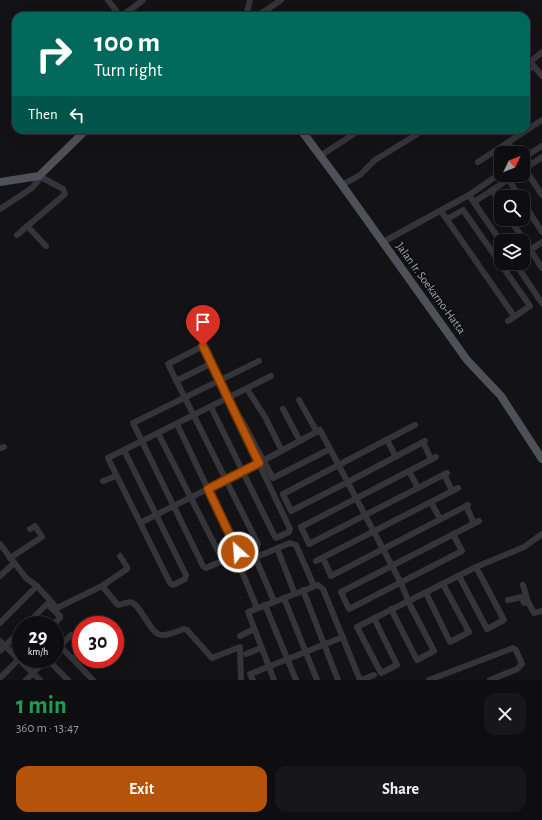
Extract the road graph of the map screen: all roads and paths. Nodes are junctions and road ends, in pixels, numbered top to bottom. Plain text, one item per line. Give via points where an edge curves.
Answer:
1 (144, 0) edge
2 (250, 0) edge
3 (281, 0) edge
4 (111, 1) edge
5 (118, 12) edge
6 (127, 12) edge
7 (248, 12) edge
8 (263, 12) edge
9 (542, 52) edge
10 (530, 61) edge
11 (542, 76) edge
12 (542, 120) edge
13 (530, 128) edge
14 (82, 134) edge
15 (304, 134) edge
16 (354, 134) edge
17 (417, 134) edge
18 (520, 134) edge
19 (508, 142) junction
20 (510, 146) edge
21 (542, 146) edge
22 (530, 154) edge
23 (320, 156) junction
24 (542, 158) edge
25 (478, 162) dead end
26 (530, 165) edge
27 (42, 174) junction
28 (530, 177) edge
29 (494, 178) edge
30 (0, 182) edge
31 (504, 182) edge
32 (342, 185) junction
33 (492, 190) junction
34 (494, 193) edge
35 (469, 195) junction
36 (542, 195) edge
37 (474, 202) junction
38 (0, 209) edge
39 (441, 211) junction
40 (530, 213) edge
41 (447, 219) junction
42 (27, 226) junction
43 (542, 232) edge
44 (17, 234) dead end
45 (496, 234) edge
46 (383, 242) junction
47 (542, 242) edge
48 (46, 246) dead end
49 (530, 250) joint
50 (542, 268) edge
51 (520, 270) edge
52 (542, 303) edge
53 (514, 316) junction
54 (508, 321) dead end
55 (259, 361) dead end
56 (212, 363) junction
57 (271, 376) dead end
58 (220, 380) junction
59 (176, 381) junction
60 (247, 389) junction
61 (185, 398) junction
62 (229, 398) junction
63 (299, 400) dead end
64 (211, 407) junction
65 (283, 409) dead end
66 (194, 416) junction
67 (177, 424) junction
68 (415, 425) dead end
69 (317, 432) junction
70 (158, 433) junction
71 (387, 440) junction
72 (142, 441) junction
73 (300, 441) junction
74 (330, 448) junction
75 (124, 450) junction
76 (282, 451) junction
77 (396, 457) junction
78 (542, 459) edge
79 (262, 462) junction
80 (339, 466) junction
81 (410, 471) junction
82 (242, 472) junction
83 (116, 476) junction
84 (226, 479) junction
85 (103, 481) dead end
86 (348, 482) junction
87 (418, 488) junction
88 (208, 489) junction
89 (191, 497) junction
90 (357, 498) junction
91 (431, 502) junction
92 (174, 506) junction
93 (156, 514) junction
94 (366, 515) junction
95 (440, 519) junction
96 (140, 523) junction
97 (30, 529) dead end
98 (375, 532) junction
99 (453, 534) junction
100 (542, 534) edge
101 (0, 544) edge
102 (277, 548) junction
103 (383, 548) junction
104 (120, 556) dead end
105 (256, 557) junction
106 (323, 558) junction
107 (12, 561) junction
108 (316, 562) dead end
109 (392, 565) junction
110 (476, 567) junction
111 (0, 576) edge
112 (459, 576) junction
113 (401, 583) junction
114 (442, 584) junction
115 (523, 585) dead end
116 (37, 586) junction
117 (102, 586) junction
118 (314, 586) junction
119 (303, 590) junction
120 (426, 593) junction
121 (294, 594) junction
122 (284, 598) junction
123 (409, 600) junction
124 (508, 600) dead end
125 (274, 601) junction
126 (528, 602) junction
127 (265, 605) junction
128 (257, 608) junction
129 (391, 609) junction
130 (542, 611) edge
131 (35, 616) edge
132 (60, 616) edge
133 (374, 618) junction
134 (0, 623) edge
135 (254, 629) junction
136 (72, 635) dead end
137 (240, 636) dead end
138 (343, 637) junction
139 (0, 640) edge
140 (12, 640) edge
141 (64, 642) edge
142 (325, 644) junction
143 (6, 646) junction
144 (261, 648) junction
145 (64, 650) edge
146 (0, 651) edge
147 (12, 651) edge
148 (306, 652) junction
149 (246, 654) dead end
150 (72, 658) edge
151 (287, 658) junction
152 (12, 666) edge
153 (268, 666) junction
154 (29, 668) edge
155 (38, 668) edge
156 (56, 668) edge
157 (82, 668) edge
158 (33, 673) junction
159 (374, 675) dead end
160 (0, 678) edge
161 (26, 680) edge
162 (40, 680) edge
163 (68, 680) edge
164 (93, 680) edge
165 (241, 680) edge
166 (253, 680) edge
167 (274, 680) edge
168 (296, 680) edge
169 (317, 680) edge
170 (338, 680) edge
171 (360, 680) edge
172 (429, 680) edge
173 (490, 680) edge

1 - 6 street
2 - 7 street
3 - 8 street
4 - 5 street
9 - 10 street
10 - 11 street
12 - 13 street
14 - 27 main road
15 - 23 main road, Jalan Ir. Soekarno-Hatta
16 - 23 street
17 - 32 street via 375,160 360,175
18 - 19 street
19 - 20 street
19 - 25 street
21 - 22 street
23 - 32 main road, Jalan Ir. Soekarno-Hatta
24 - 26 street
27 - 30 main road
27 - 38 street via 32,188
27 - 42 street via 66,192
28 - 36 street
29 - 35 street
31 - 33 street
32 - 46 main road, Jalan Ir. Soekarno-Hatta
33 - 34 street
33 - 37 street
35 - 37 street
35 - 39 street
37 - 45 street
39 - 41 street
39 - 46 street
40 - 43 street
41 - 53 street
41 - 53 street via 463,210 530,306
42 - 44 street
42 - 48 street
46 - 78 main road, Jalan Ir. Soekarno-Hatta via 467,360 501,396
47 - 49 street
49 - 50 street
51 - 52 street
53 - 54 street
55 - 58 street
56 - 58 street
56 - 59 street
56 - 59 street via 203,346 168,364
57 - 60 street
58 - 61 street
58 - 62 street
59 - 61 street
60 - 62 street
60 - 76 street
61 - 66 street
61 - 72 street via 133,423
62 - 64 street
62 - 79 street
63 - 69 street
64 - 66 street
64 - 82 street
65 - 73 street
66 - 67 street
66 - 84 street
67 - 70 street
67 - 88 street
68 - 71 street
69 - 73 street
69 - 74 street via 320,430
70 - 72 street
70 - 89 street
71 - 77 street
71 - 80 street
72 - 75 street
72 - 92 street
73 - 76 street
74 - 79 street via 273,478
74 - 80 street
75 - 83 street via 108,458
75 - 93 street
76 - 79 street
77 - 81 street via 424,442 434,458
77 - 86 street
79 - 82 street
79 - 82 street via 290,529 289,532 275,537
80 - 86 street
80 - 86 street via 283,494 291,511
81 - 87 street
81 - 90 street
82 - 84 street
83 - 85 street
83 - 96 street
84 - 88 street
84 - 88 street via 258,544 256,549 242,554 238,552
86 - 90 street
87 - 91 street via 445,474 455,490
87 - 94 street
88 - 89 street
89 - 92 street
89 - 92 street via 222,559 220,562 204,568
90 - 94 street
90 - 94 street via 301,527 309,544
91 - 95 street
91 - 98 street
92 - 93 street
93 - 96 street
93 - 96 street via 186,574 185,579 173,585 170,583
94 - 98 street
95 - 99 street via 467,506 477,522
95 - 103 street
97 - 107 street via 35,526 45,536
98 - 103 street
98 - 106 street
99 - 109 street
99 - 113 street via 462,551
100 - 110 street via 524,547
101 - 107 street
102 - 105 street
102 - 118 street via 290,542 296,545
102 - 121 street
103 - 106 street via 331,576
103 - 109 street
104 - 117 street via 127,570
105 - 125 street
105 - 128 street via 242,563 241,569
106 - 108 street
107 - 111 street
107 - 116 street via 26,578
109 - 113 street
109 - 113 street via 340,592 349,610
110 - 112 street
110 - 112 street via 504,620 487,629
112 - 114 street
113 - 123 street
114 - 120 street
114 - 120 street via 469,632 450,642
115 - 126 street
116 - 117 street via 56,608
116 - 134 street
117 - 165 street via 118,605 128,602 134,604 157,634 165,636 187,630 212,658 240,647
118 - 119 street
118 - 138 street via 318,585 323,589
119 - 121 street
119 - 142 street
120 - 123 street
121 - 122 street
122 - 125 street
122 - 148 street
123 - 129 street
123 - 129 street via 434,651 417,660
124 - 126 street via 522,597 524,603
125 - 127 street
126 - 130 street via 534,613
127 - 128 street
127 - 151 street
128 - 135 street via 247,613
129 - 133 street
131 - 132 street via 47,604
133 - 133 street via 397,665 381,673 357,627
135 - 137 street
135 - 144 street
136 - 141 street
138 - 142 street
138 - 171 street
139 - 143 street
140 - 143 street
142 - 148 street
142 - 170 street
143 - 146 street
143 - 147 street
144 - 149 street
144 - 153 street
145 - 150 street
148 - 151 street
148 - 169 street
151 - 153 street
151 - 168 street
152 - 160 street
153 - 166 street via 250,674
153 - 167 street
154 - 158 street
155 - 158 street
156 - 163 street
157 - 164 street
158 - 161 street
158 - 162 street
159 - 171 street
172 - 173 street via 514,648 521,667

